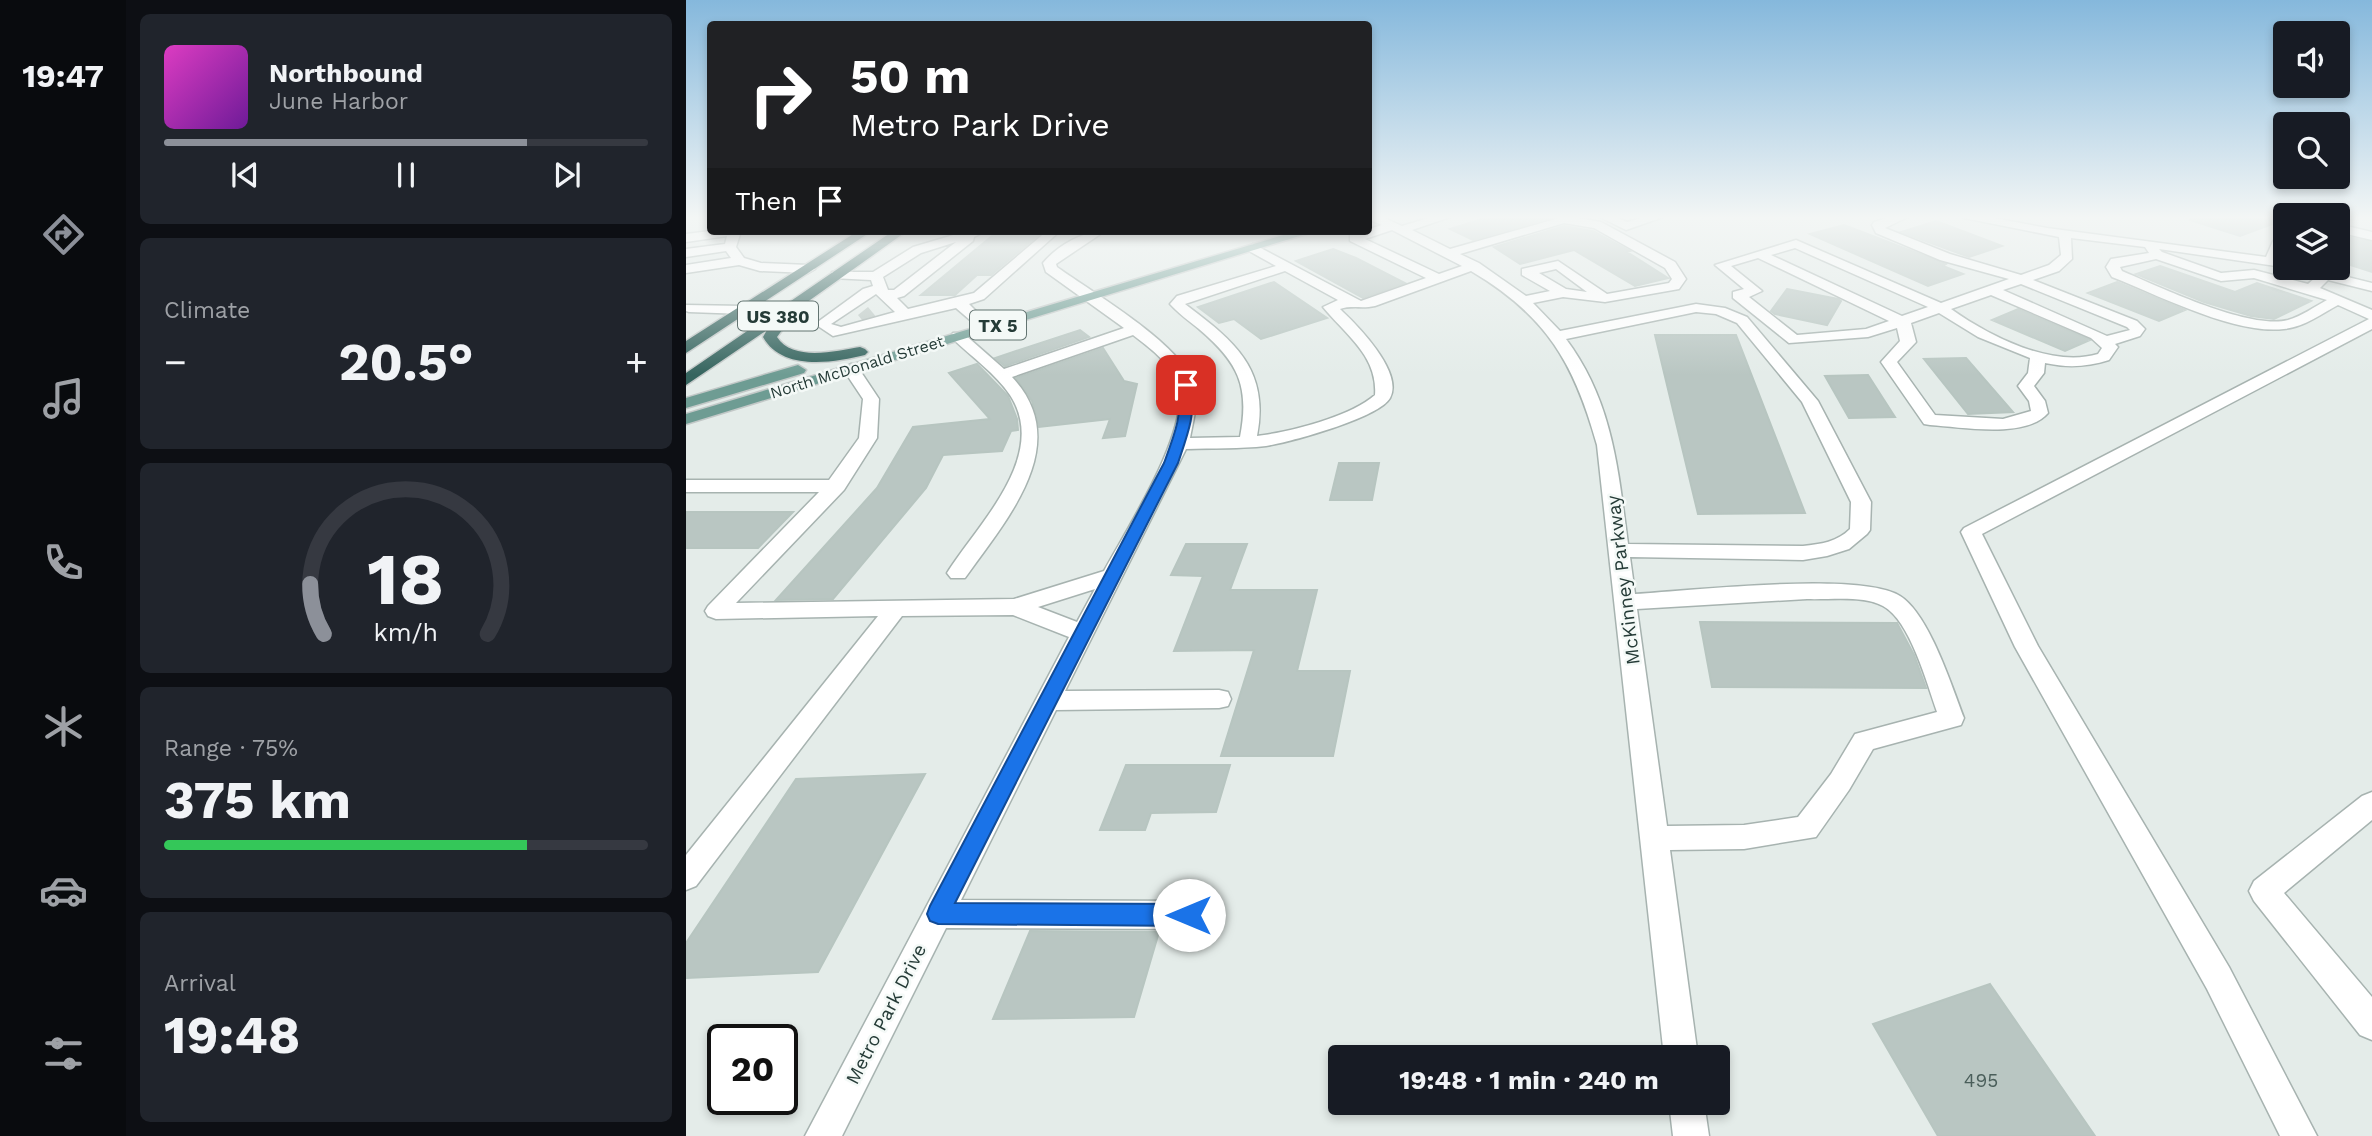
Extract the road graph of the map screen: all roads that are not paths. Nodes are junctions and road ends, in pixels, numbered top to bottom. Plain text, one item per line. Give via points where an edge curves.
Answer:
1 (805, 269) edge
2 (846, 269) edge
3 (899, 269) edge
4 (929, 269) edge
5 (1011, 269) edge
6 (1051, 269) edge
7 (1152, 269) edge
8 (1172, 269) edge
9 (1278, 269) edge
10 (1293, 269) edge
11 (1418, 269) edge
12 (1466, 269) edge
13 (1478, 269) edge
14 (1540, 269) edge
15 (1564, 269) edge
16 (1673, 269) edge
17 (1726, 269) edge
18 (1791, 269) edge
19 (1853, 269) edge
20 (1992, 269) edge
21 (2051, 269) edge
22 (2114, 269) edge
23 (2198, 269) edge
24 (837, 275) junction
25 (1438, 279) junction
26 (2021, 280) junction
27 (2321, 280) edge
28 (2345, 280) edge
29 (882, 287) junction
30 (2372, 287) edge
31 (2311, 289) junction
32 (1991, 290) junction
33 (1083, 292) junction
34 (1563, 293) junction
35 (804, 298) junction
36 (1605, 298) junction
37 (2338, 299) junction
38 (1350, 301) junction
39 (1523, 301) junction
40 (959, 303) junction
41 (689, 308) dead end
42 (1941, 308) junction
43 (744, 310) junction
44 (905, 314) junction
45 (2372, 316) edge
46 (975, 317) junction
47 (1903, 322) junction
48 (2372, 323) edge
49 (1134, 330) junction
50 (1559, 336) junction
51 (958, 337) junction
52 (2104, 342) junction
53 (686, 348) edge
54 (2038, 357) junction
55 (856, 360) junction
56 (999, 376) junction
57 (686, 380) edge
58 (686, 403) edge
59 (686, 419) edge
60 (1248, 440) junction
61 (1179, 444) junction
62 (837, 485) junction
63 (686, 486) edge
64 (1620, 550) junction
65 (958, 573) dead end
66 (1112, 576) junction
67 (1626, 602) junction
68 (1015, 607) junction
69 (895, 610) junction
70 (1083, 633) junction
71 (1219, 699) dead end
72 (1048, 701) junction
73 (2372, 804) edge
74 (1654, 838) junction
75 (686, 877) edge
76 (938, 914) junction
77 (1189, 915) dead end
78 (2372, 1023) edge
79 (1680, 1045) edge
80 (1688, 1115) edge
81 (823, 1136) edge
82 (1690, 1136) edge
83 (2300, 1136) edge

1 - 43 highway, US 380
2 - 24 highway, US 380
3 - 29 street
4 - 29 street via 899,292
5 - 40 street via 979,296
6 - 33 street, Metro Park Drive
7 - 33 main road, North McDonald Street / TX 5
8 - 33 main road, North McDonald Street / TX 5
9 - 60 street via 1177,304 1217,335 1236,357 1253,401
10 - 38 street
11 - 25 street
12 - 25 street
13 - 39 street, McKinney Parkway
14 - 34 street via 1527,272
15 - 36 street
16 - 36 street via 1679,279 1674,286
17 - 47 street via 1755,291 1738,295 1794,340 1868,332
18 - 47 street
19 - 42 street
20 - 26 street
21 - 26 street
22 - 37 street via 2117,274 2243,321 2269,326 2287,325
23 - 31 street via 2221,277 2234,271 2249,273
24 - 29 street
24 - 35 highway, US 380
25 - 38 street via 1365,305
26 - 32 street
26 - 52 street via 2138,329
27 - 31 street
28 - 30 street
29 - 44 street
29 - 44 street via 868,292 866,314
31 - 37 street
32 - 42 street
32 - 52 street
33 - 46 main road, North McDonald Street / TX 5
33 - 49 street, Metro Park Drive
33 - 51 main road, North McDonald Street / TX 5
34 - 36 street
34 - 39 street
35 - 55 highway via 772,331 772,345 786,353
35 - 57 highway, US 380
37 - 45 street
38 - 60 street via 1330,307 1373,357 1381,373 1384,395 1380,402 1279,439
39 - 50 street, McKinney Parkway
40 - 44 street
40 - 46 street
41 - 43 street
42 - 47 street
42 - 54 street via 1954,320
43 - 53 highway, US 380
46 - 55 main road, North McDonald Street / TX 5
47 - 54 street via 1908,342 1889,362 1930,420 2030,421 2040,413 2026,386 2036,373
48 - 83 street via 1972,532 2027,647 2218,978
49 - 56 street
49 - 61 street, Metro Park Drive via 1171,359 1182,376 1188,404
50 - 64 street, McKinney Parkway via 1585,379 1601,419
50 - 64 street via 1696,309 1731,314 1810,401 1861,502 1860,530 1846,544 1830,549 1803,553
51 - 55 main road, North McDonald Street / TX 5
51 - 56 street
52 - 54 street via 2110,346 2104,357 2086,363
55 - 58 main road, North McDonald Street / TX 5
55 - 59 main road, North McDonald Street / TX 5
55 - 62 street via 872,406 865,445
56 - 65 street via 1021,400 1028,420 1029,457 1019,483
60 - 61 street
61 - 66 street, Metro Park Drive
62 - 63 street
62 - 69 street via 716,611
64 - 67 street, McKinney Parkway
66 - 68 street
66 - 70 street, Metro Park Drive
67 - 74 street, McKinney Parkway
67 - 74 street via 1849,591 1890,599 1910,619 1952,718 1864,741 1806,828 1744,836
68 - 69 street
68 - 70 street
69 - 75 street
70 - 72 street, Metro Park Drive
71 - 72 street
72 - 76 street, Metro Park Drive
73 - 78 street via 2264,891
74 - 79 street, McKinney Parkway
76 - 77 street
76 - 81 street, Metro Park Drive
80 - 82 street

